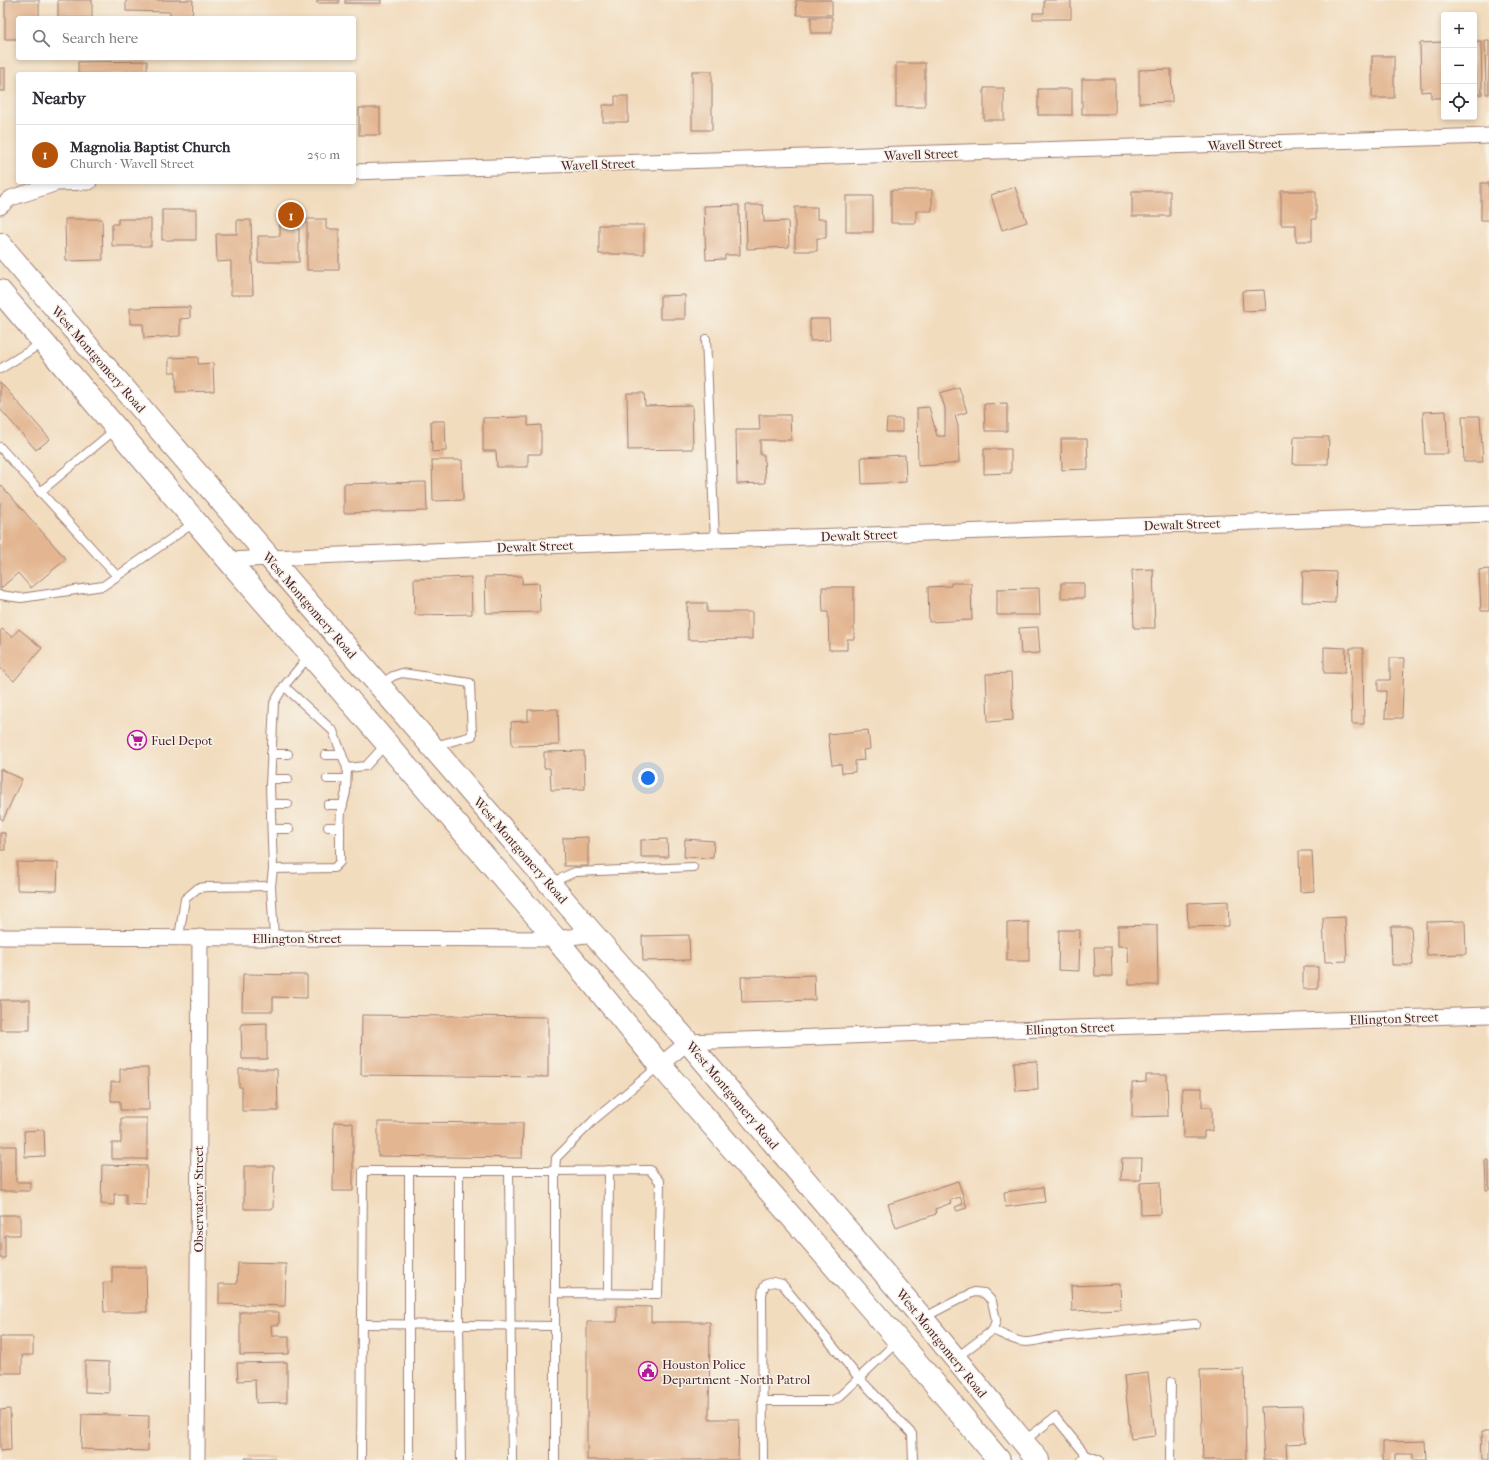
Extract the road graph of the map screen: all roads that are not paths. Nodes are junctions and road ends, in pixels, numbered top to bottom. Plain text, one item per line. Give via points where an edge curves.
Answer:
1 (1489, 136) edge
2 (356, 172) edge
3 (54, 184) edge
4 (0, 206) edge
5 (0, 244) edge
6 (0, 291) edge
7 (706, 339) dead end
8 (43, 343) junction
9 (0, 369) edge
10 (117, 429) junction
11 (0, 447) edge
12 (40, 492) junction
13 (1489, 514) edge
14 (195, 521) junction
15 (715, 540) junction
16 (269, 557) junction
17 (228, 560) junction
18 (117, 576) junction
19 (0, 595) edge
20 (310, 655) junction
21 (379, 685) junction
22 (284, 686) junction
23 (386, 743) junction
24 (432, 747) junction
25 (271, 754) junction
26 (288, 754) dead end
27 (325, 755) dead end
28 (342, 755) junction
29 (347, 768) junction
30 (271, 779) junction
31 (288, 779) dead end
32 (327, 779) dead end
33 (346, 779) junction
34 (271, 804) junction
35 (288, 804) dead end
36 (328, 805) dead end
37 (343, 805) junction
38 (328, 827) dead end
39 (340, 827) junction
40 (289, 829) dead end
41 (272, 830) junction
42 (693, 867) dead end
43 (274, 869) junction
44 (549, 883) junction
45 (271, 886) junction
46 (593, 934) junction
47 (0, 936) edge
48 (179, 937) junction
49 (200, 937) junction
50 (274, 938) junction
51 (556, 939) junction
52 (1489, 1015) edge
53 (688, 1042) junction
54 (660, 1065) junction
55 (609, 1170) junction
56 (459, 1171) junction
57 (509, 1171) junction
58 (555, 1171) junction
59 (409, 1172) junction
60 (555, 1293) junction
61 (608, 1293) junction
62 (923, 1319) junction
63 (362, 1324) junction
64 (410, 1324) junction
65 (1195, 1324) dead end
66 (459, 1325) junction
67 (510, 1325) junction
68 (555, 1326) junction
69 (993, 1330) junction
70 (898, 1340) junction
71 (955, 1359) junction
72 (859, 1378) junction
73 (1171, 1382) dead end
74 (762, 1402) junction
75 (1023, 1442) junction
76 (1084, 1458) edge
77 (197, 1460) edge
78 (361, 1460) edge
79 (409, 1460) edge
80 (461, 1460) edge
81 (512, 1460) edge
82 (555, 1460) edge
83 (763, 1460) edge
84 (913, 1460) edge
85 (999, 1460) edge
86 (1038, 1460) edge
87 (1099, 1460) edge
88 (1170, 1460) edge

1 - 2 street, Wavell Street
3 - 4 street via 11,198
5 - 16 main road, West Montgomery Road
6 - 8 main road
7 - 15 lane
8 - 9 lane
8 - 10 main road
10 - 12 lane
10 - 14 main road
11 - 12 lane
12 - 18 lane
13 - 15 street, Dewalt Street
14 - 17 main road
14 - 18 lane
15 - 16 street, Dewalt Street
16 - 17 street, Dewalt Street
16 - 21 main road, West Montgomery Road
17 - 20 main road
18 - 19 lane via 103,586 21,598
20 - 22 lane
20 - 23 main road
21 - 24 main road, West Montgomery Road
21 - 24 lane via 402,673 470,683 472,736
22 - 25 lane via 274,703
22 - 28 lane via 333,731
23 - 29 lane via 366,766
23 - 51 main road
24 - 44 main road, West Montgomery Road
25 - 26 lane
25 - 30 lane
27 - 28 lane
28 - 29 lane
29 - 33 lane
30 - 31 lane
30 - 34 lane
32 - 33 lane
33 - 37 lane
34 - 35 lane
34 - 41 lane
36 - 37 lane
37 - 39 lane
38 - 39 lane
39 - 43 lane via 340,862 334,868
40 - 41 lane
41 - 43 lane
42 - 44 lane via 575,872
43 - 45 lane
44 - 46 main road, West Montgomery Road
45 - 48 lane via 198,888 185,899
45 - 50 lane
46 - 51 street, Ellington Street
46 - 53 main road, West Montgomery Road
47 - 48 street, Ellington Street
48 - 49 street, Ellington Street
49 - 50 street, Ellington Street
49 - 77 street, Observatory Street
50 - 51 street, Ellington Street
51 - 54 main road
52 - 53 street, Ellington Street
53 - 54 street
53 - 62 main road, West Montgomery Road
54 - 58 lane via 596,1118 556,1158
54 - 70 main road
55 - 58 lane
55 - 61 lane
55 - 61 lane via 650,1170 660,1182 658,1294
56 - 57 lane
56 - 59 lane
56 - 66 lane
57 - 58 lane
57 - 67 lane
58 - 60 lane
59 - 63 lane via 363,1172
59 - 64 lane
60 - 61 lane
60 - 68 lane
62 - 69 lane via 974,1292 984,1293 992,1301 996,1320
62 - 70 main road
62 - 71 main road, West Montgomery Road
63 - 64 lane
63 - 78 lane
64 - 66 lane
64 - 79 lane
65 - 69 lane via 1048,1338 1033,1342 1021,1342
66 - 67 lane
66 - 80 lane
67 - 68 lane
67 - 81 lane
68 - 82 lane
69 - 71 lane
70 - 72 lane
70 - 85 main road
71 - 75 main road, West Montgomery Road
72 - 74 lane via 832,1401
72 - 74 lane via 782,1284 770,1282 763,1288 762,1296
72 - 84 lane via 912,1434
73 - 88 lane
74 - 83 lane
75 - 76 lane via 1055,1417
75 - 86 main road, West Montgomery Road
76 - 87 lane

